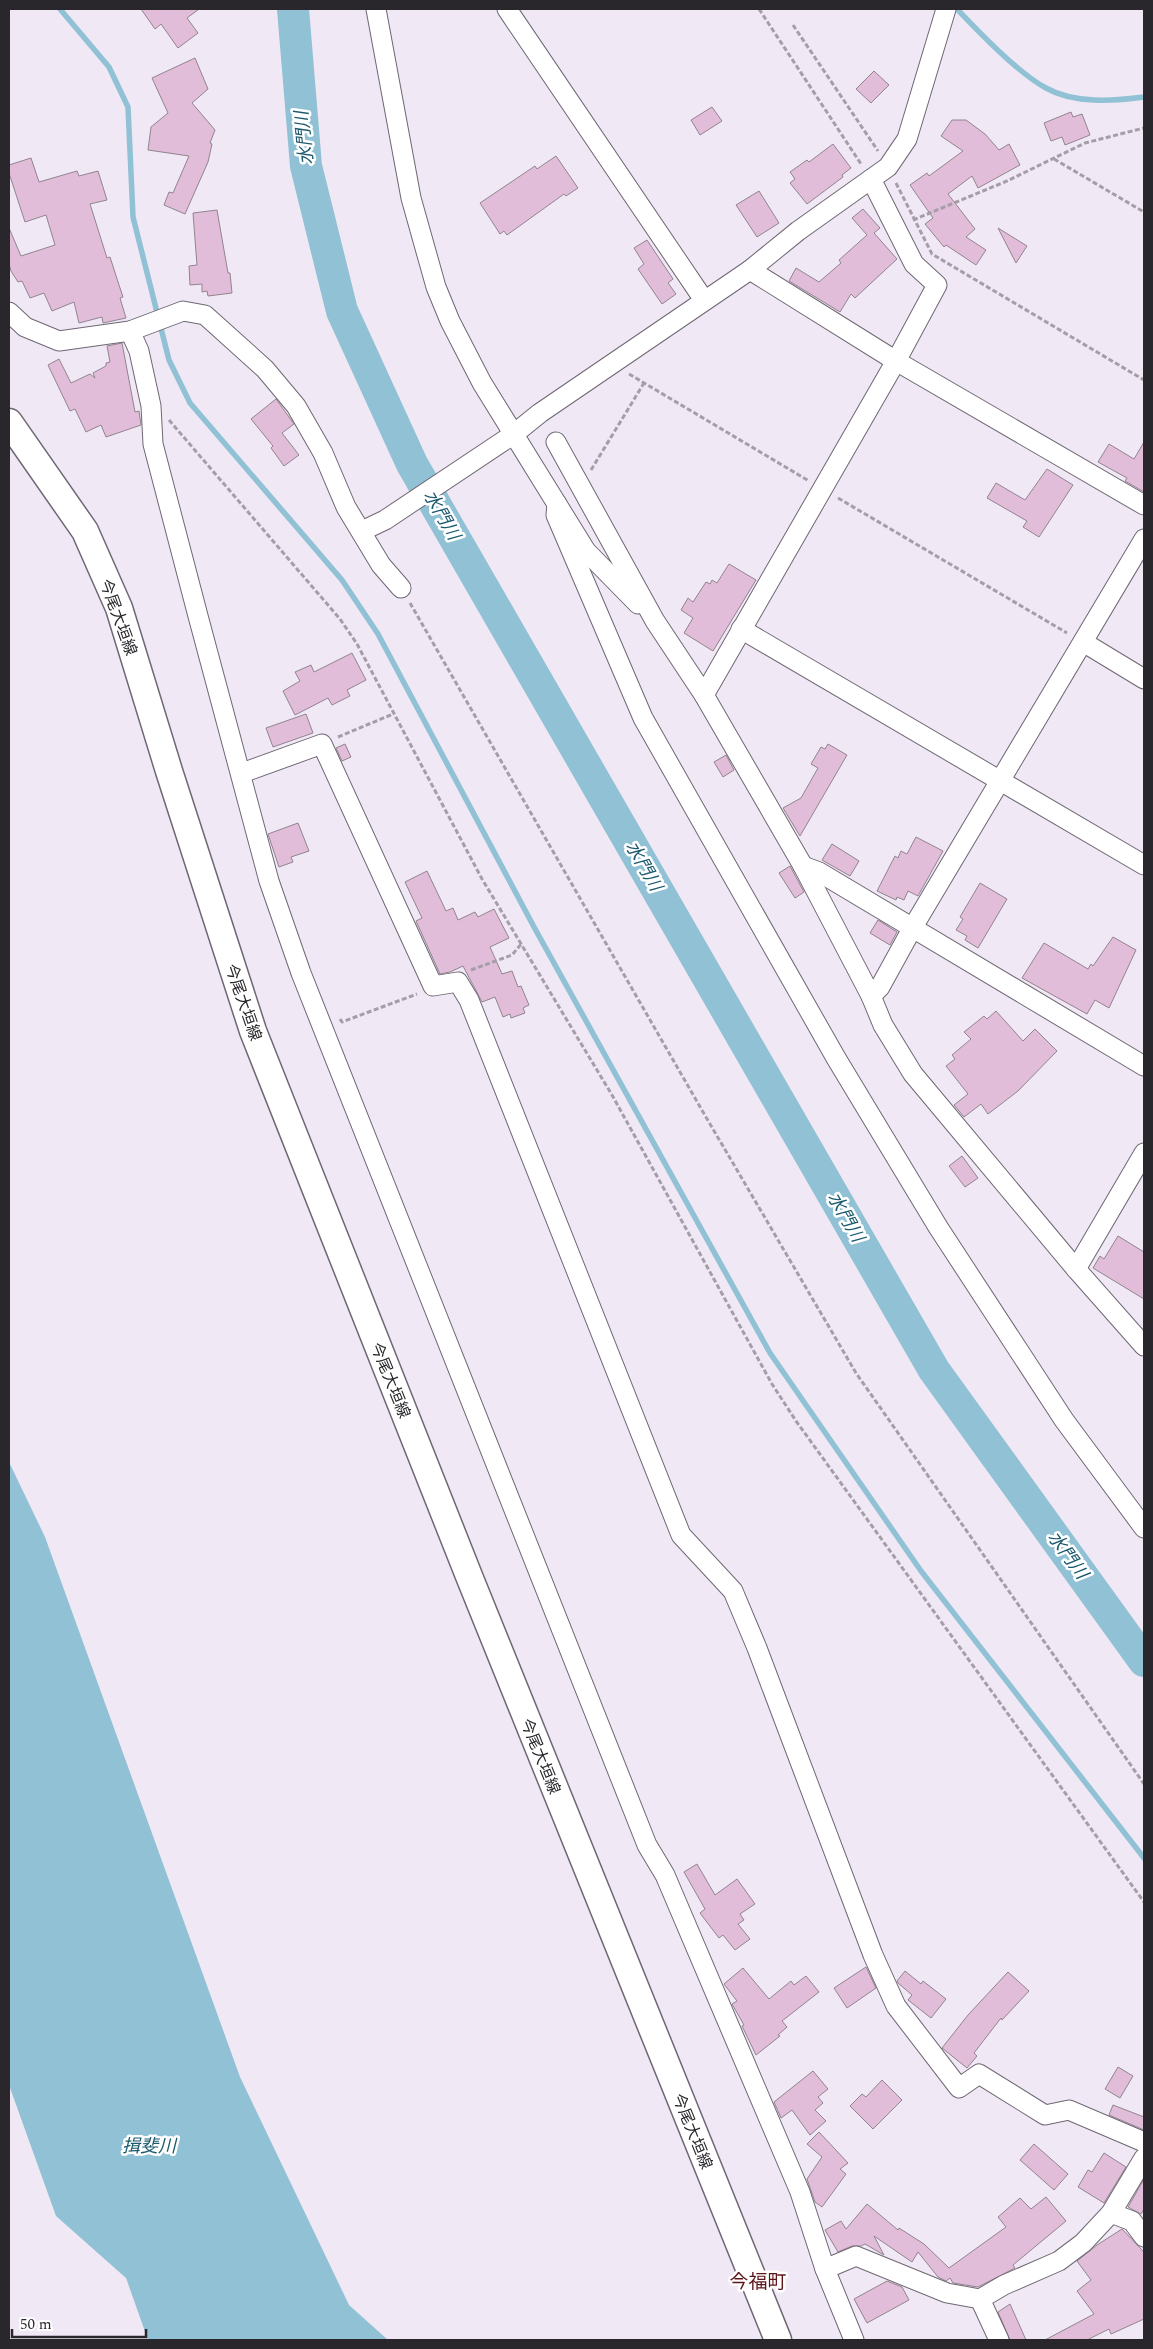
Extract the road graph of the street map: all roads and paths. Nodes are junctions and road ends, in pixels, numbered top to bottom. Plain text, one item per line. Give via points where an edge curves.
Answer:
1 (376, 9) edge
2 (507, 9) edge
3 (760, 9) edge
4 (946, 10) edge
5 (793, 25) dead end
6 (1144, 128) edge
7 (1054, 159) junction
8 (888, 167) junction
9 (871, 179) junction
10 (1144, 212) edge
11 (915, 220) junction
12 (895, 228) junction
13 (750, 270) junction
14 (704, 300) junction
15 (9, 312) edge
16 (135, 329) junction
17 (896, 361) junction
18 (612, 364) junction
19 (1144, 380) edge
20 (644, 383) junction
21 (151, 406) junction
22 (9, 422) edge
23 (507, 439) junction
24 (556, 442) dead end
25 (581, 486) junction
26 (822, 489) junction
27 (557, 504) junction
28 (1144, 505) edge
29 (362, 531) junction
30 (1144, 538) edge
31 (400, 588) joint
32 (655, 622) junction
33 (741, 629) junction
34 (1083, 642) junction
35 (1144, 679) edge
36 (704, 695) junction
37 (393, 714) junction
38 (322, 744) junction
39 (242, 773) junction
40 (1002, 781) junction
41 (1144, 865) edge
42 (803, 866) junction
43 (913, 926) junction
44 (522, 943) junction
45 (458, 982) junction
46 (433, 986) junction
47 (871, 996) junction
48 (336, 1015) dead end
49 (1144, 1066) edge
50 (1144, 1153) edge
51 (1076, 1269) junction
52 (1144, 1346) edge
53 (1144, 1528) edge
54 (1144, 1784) edge
55 (1144, 1902) edge
56 (1144, 2142) edge
57 (1144, 2158) edge
58 (1111, 2213) junction
59 (1144, 2237) edge
60 (825, 2269) junction
61 (980, 2299) junction
62 (778, 2340) edge
63 (854, 2340) edge
64 (999, 2340) edge

1 - 23 street via 411,198 436,286
2 - 14 street
3 - 9 path
4 - 8 street via 907,139
5 - 8 path
6 - 7 path via 1085,143
7 - 10 path
7 - 11 path
8 - 9 street
8 - 11 path
9 - 12 street
9 - 13 street
11 - 12 path
11 - 19 path via 932,254
12 - 17 street via 914,264 937,285
13 - 14 street
13 - 17 street
14 - 18 street
15 - 16 street via 25,327 59,341
16 - 21 street
16 - 29 street via 183,311 205,315 264,369 296,406 323,453 346,507
17 - 26 street
17 - 28 street
18 - 20 path
18 - 23 street
20 - 25 path
20 - 26 path
21 - 37 path via 171,421 340,619 357,644
21 - 39 street via 153,444
22 - 62 main road, 今尾大垣線 via 85,531 119,608 253,1031 468,1576
23 - 27 street
23 - 29 street via 385,520
24 - 25 street
25 - 32 street
26 - 33 street
26 - 34 path
27 - 32 street via 586,551
27 - 53 street via 556,516 644,718 759,924 938,1227 1064,1420
29 - 31 street via 381,565
30 - 34 street
31 - 54 path via 856,1373
32 - 36 street
33 - 36 street
33 - 40 street
34 - 35 street
34 - 40 street
36 - 42 street
37 - 38 path
37 - 44 path via 482,880
38 - 39 street
38 - 46 street
39 - 60 street via 269,881 301,973 643,1836 665,1875 800,2192
40 - 41 street
40 - 43 street
42 - 43 street
42 - 47 street
43 - 47 street via 880,987
43 - 49 street
44 - 45 path via 512,955 463,973
44 - 55 path via 612,1095 772,1384
45 - 46 street
45 - 56 street via 480,1027 681,1535 733,1591 873,1955 896,2006 959,2088 979,2074 1045,2115 1068,2110
46 - 48 path via 342,1022
47 - 51 street via 883,1025 913,1074
50 - 51 street
51 - 52 street
57 - 58 street
58 - 59 street via 1132,2221
58 - 61 street via 1083,2243 1059,2261
60 - 61 street via 856,2256 947,2293
60 - 63 street
61 - 64 street

